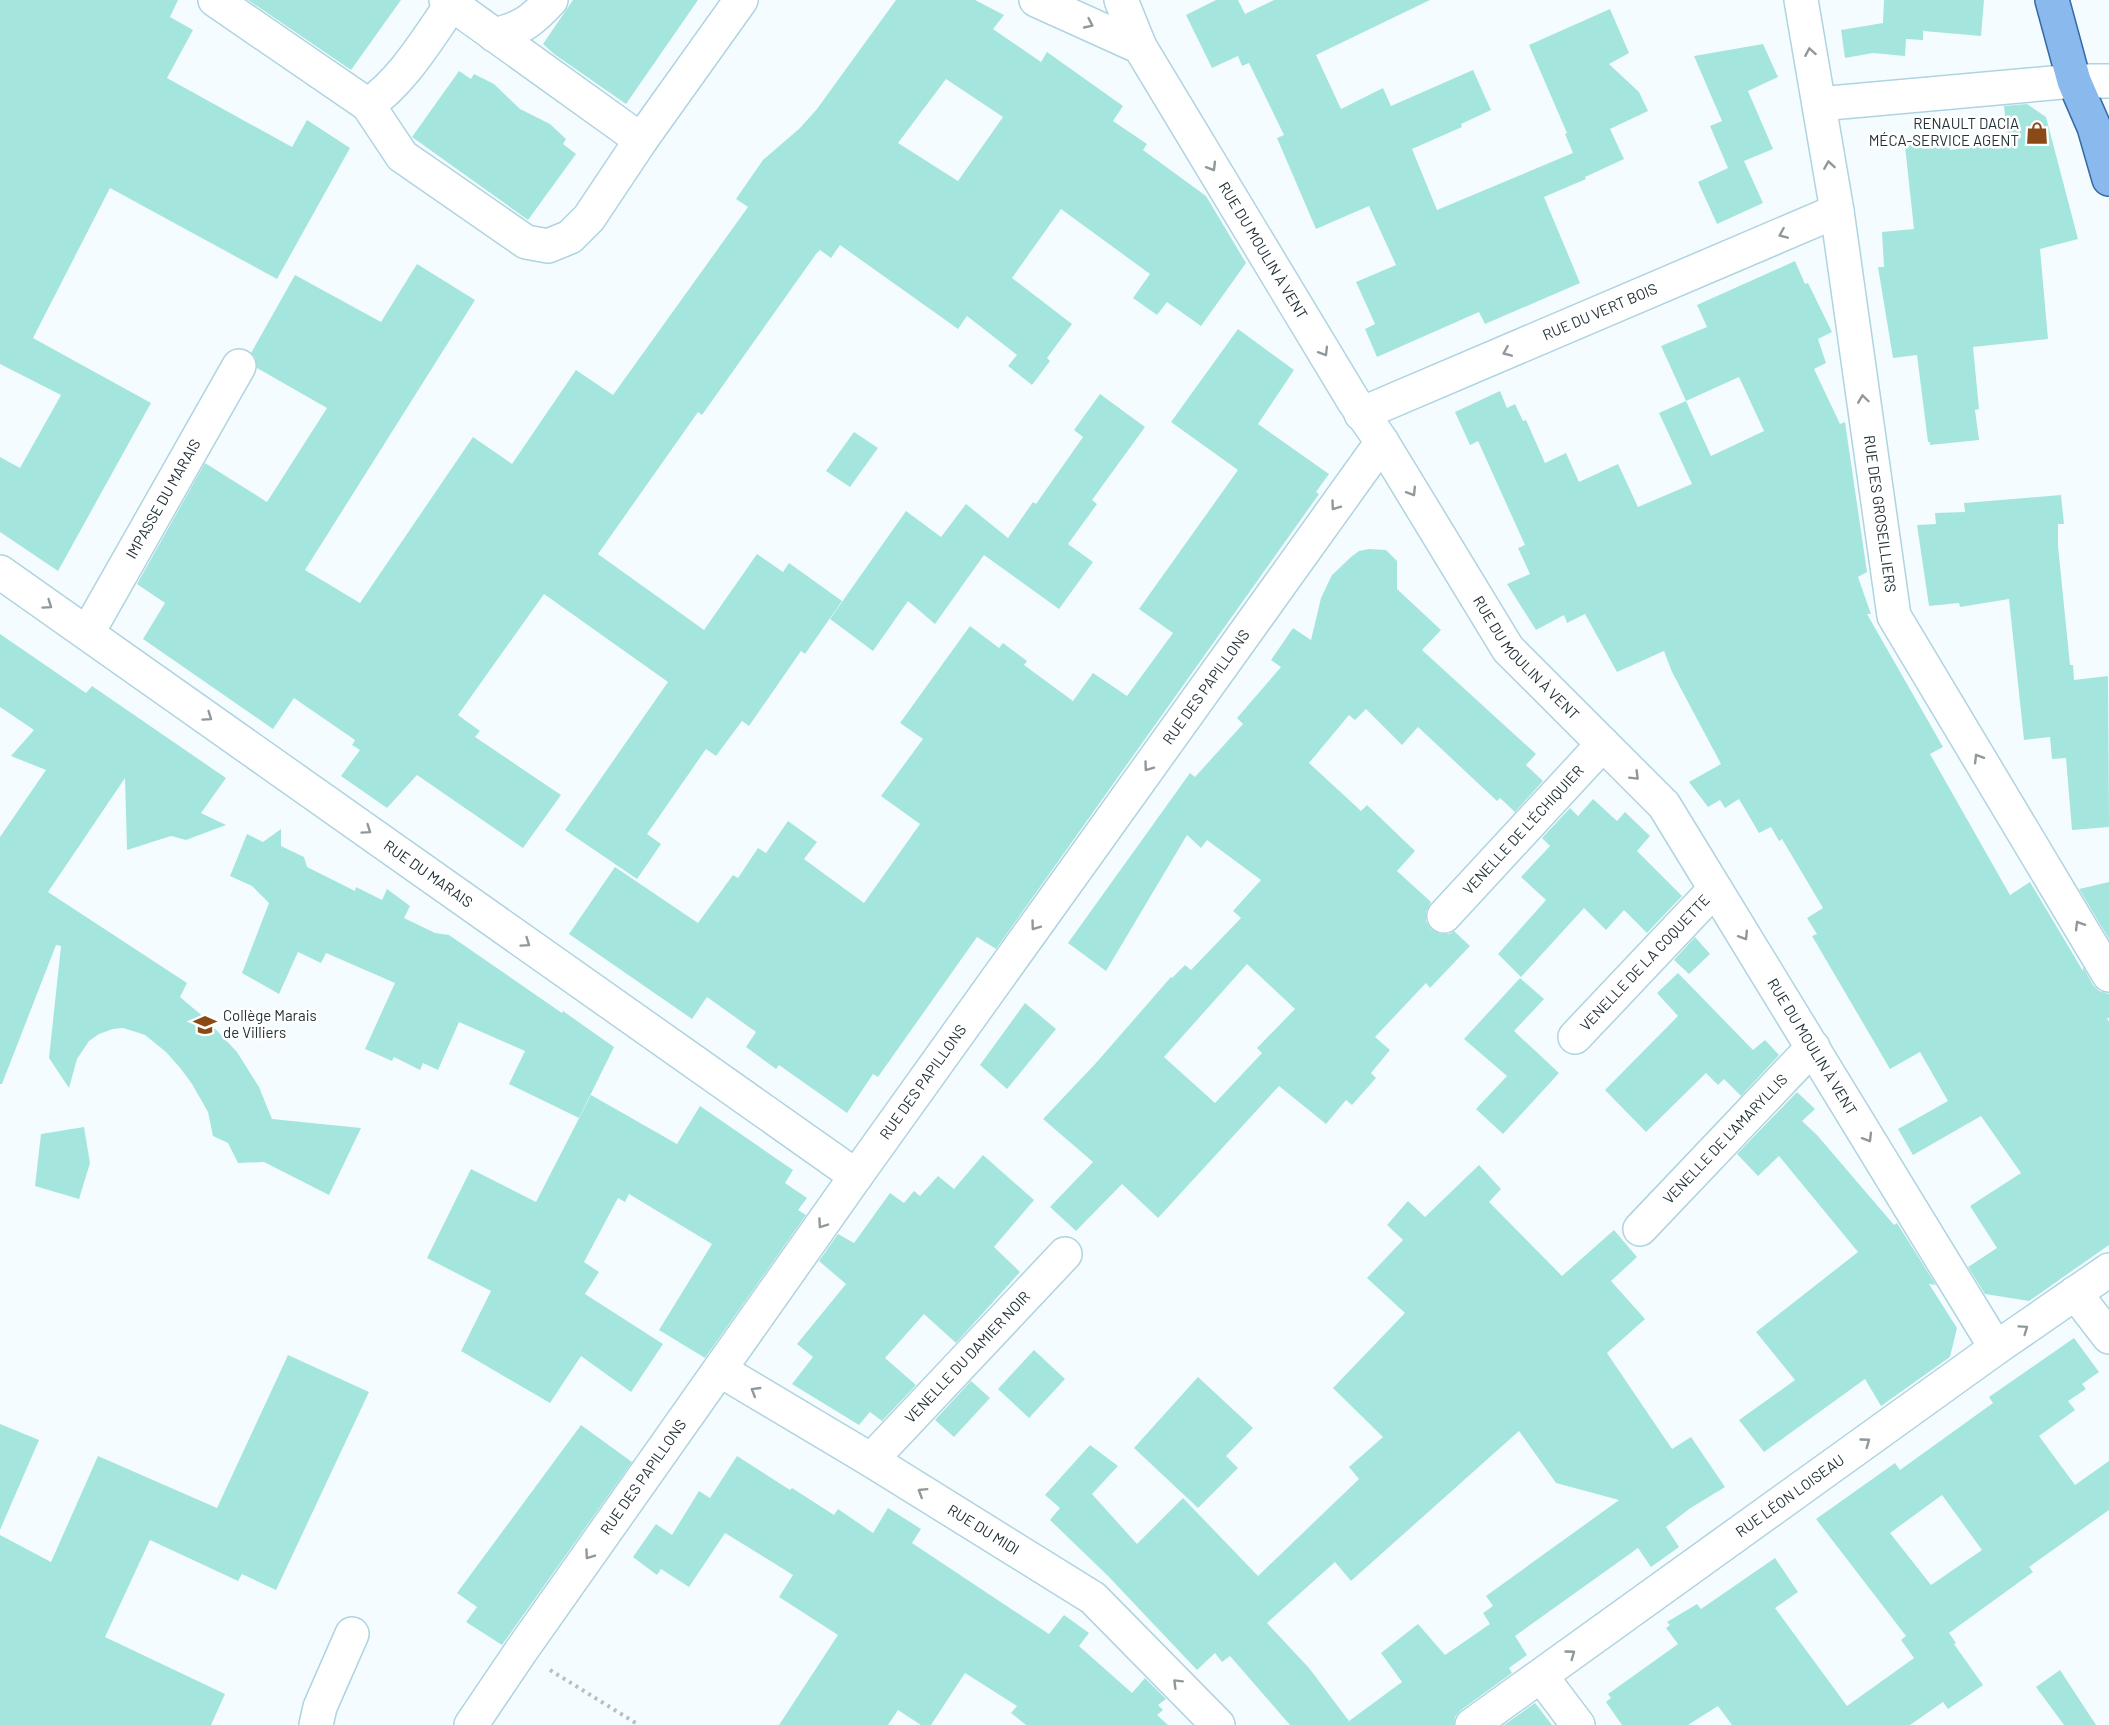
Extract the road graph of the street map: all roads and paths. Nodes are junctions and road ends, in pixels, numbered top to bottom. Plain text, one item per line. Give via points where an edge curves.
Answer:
1 (215, 0) edge
2 (551, 0) edge
3 (741, 0) edge
4 (1036, 0) edge
5 (1120, 0) edge
6 (1801, 0) edge
7 (2052, 0) edge
8 (449, 2) edge
9 (494, 35) junction
10 (1140, 47) junction
11 (2074, 81) junction
12 (2109, 81) edge
13 (1819, 104) junction
14 (368, 105) junction
15 (640, 140) junction
16 (2109, 179) edge
17 (1837, 211) junction
18 (239, 366) dead end
19 (1361, 414) junction
20 (1382, 442) junction
21 (0, 572) edge
22 (88, 632) junction
23 (1603, 744) junction
24 (1715, 889) junction
25 (1444, 916) dead end
26 (2109, 975) edge
27 (1575, 1037) dead end
28 (1813, 1047) junction
29 (856, 1176) junction
30 (1640, 1229) dead end
31 (1065, 1254) dead end
32 (2109, 1270) edge
33 (2075, 1293) junction
34 (2109, 1337) edge
35 (1996, 1348) junction
36 (720, 1370) junction
37 (871, 1460) junction
38 (352, 1634) dead end
39 (521, 1651) junction
40 (1541, 1676) junction
41 (316, 1725) edge
42 (471, 1725) edge
43 (639, 1725) edge
44 (1218, 1725) edge
45 (1472, 1725) edge
46 (1578, 1725) edge

1 - 14 street
2 - 9 street via 519,29
3 - 15 street
4 -> 10 street
5 - 10 street, RUE DU MOULIN À VENT
13 -> 6 street, RUE DES GROSEILLIERS
7 - 11 main road
8 - 9 street
8 - 14 street via 398,78
9 - 15 street
10 -> 19 street, RUE DU MOULIN À VENT
11 - 12 street
11 - 13 street
11 - 16 main road via 2094,127
17 -> 13 street, RUE DES GROSEILLIERS
14 - 15 street via 402,156 525,242 548,246 570,237 589,218
17 -> 19 street, RUE DU VERT BOIS
26 -> 17 street, RUE DES GROSEILLIERS via 1894,616
18 - 22 street, IMPASSE DU MARAIS
19 - 20 street, RUE DU MOULIN À VENT
20 -> 23 street, RUE DU MOULIN À VENT via 1508,649
20 -> 29 street, RUE DES PAPILLONS
21 -> 22 street, RUE DU MARAIS
22 -> 29 street, RUE DU MARAIS
23 -> 24 street, RUE DU MOULIN À VENT via 1664,805
23 - 25 street, VENELLE DE L'ÉCHIQUIER
24 - 27 street, VENELLE DE LA COQUETTE
24 -> 28 street, RUE DU MOULIN À VENT
28 - 30 street, VENELLE DE L'AMARYLLIS
28 -> 35 street, RUE DU MOULIN À VENT
29 -> 36 street, RUE DES PAPILLONS
31 - 37 street, VENELLE DU DAMIER NOIR
32 - 33 street, RUE LÉON LOISEAU
33 - 34 street
35 -> 33 street, RUE LÉON LOISEAU
40 -> 35 street, RUE LÉON LOISEAU
37 -> 36 street, RUE DU MIDI
36 -> 39 street, RUE DES PAPILLONS
44 -> 37 street, RUE DU MIDI via 1093,1598
38 - 41 street
39 - 42 street, RUE DES PAPILLONS
39 - 43 path
40 - 45 street, RUE LÉON LOISEAU
40 - 46 street

